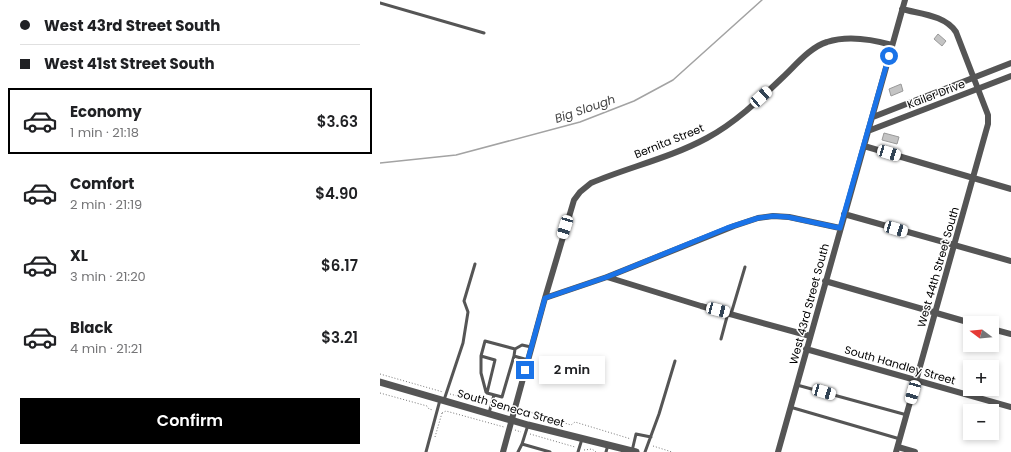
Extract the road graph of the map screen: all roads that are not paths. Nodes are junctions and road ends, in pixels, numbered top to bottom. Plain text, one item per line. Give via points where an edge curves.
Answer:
1 (905, 0) edge
2 (380, 3) edge
3 (902, 9) junction
4 (484, 33) dead end
5 (892, 45) junction
6 (1011, 63) edge
7 (1011, 76) edge
8 (973, 78) junction
9 (978, 88) junction
10 (873, 117) junction
11 (868, 131) junction
12 (864, 146) junction
13 (973, 178) junction
14 (1011, 189) edge
15 (844, 214) junction
16 (840, 228) junction
17 (954, 246) junction
18 (1011, 262) edge
19 (475, 264) dead end
20 (745, 267) dead end
21 (607, 277) junction
22 (825, 281) junction
23 (545, 298) junction
24 (935, 313) junction
25 (730, 314) junction
26 (963, 321) edge
27 (999, 331) edge
28 (1011, 334) edge
29 (810, 336) junction
30 (721, 339) dead end
31 (532, 347) junction
32 (515, 349) junction
33 (806, 349) junction
34 (481, 356) junction
35 (514, 356) junction
36 (528, 360) junction
37 (675, 361) dead end
38 (916, 380) junction
39 (380, 382) edge
40 (797, 385) junction
41 (487, 393) junction
42 (494, 395) junction
43 (442, 400) junction
44 (790, 407) junction
45 (1011, 407) edge
46 (489, 413) junction
47 (906, 415) junction
48 (513, 420) junction
49 (528, 425) junction
50 (651, 438) junction
51 (582, 439) junction
52 (900, 440) junction
53 (522, 444) junction
54 (607, 448) edge
55 (579, 450) edge
56 (897, 450) edge
57 (426, 452) edge
58 (504, 452) edge
59 (518, 452) edge
60 (550, 452) edge
61 (634, 452) edge
62 (645, 452) edge
63 (778, 452) edge
64 (915, 452) edge

1 - 3 street, West 43rd Street South
2 - 4 lane
3 - 5 street, West 43rd Street South
3 - 8 street, West 44th Street South via 939,19 952,26
5 - 10 street, West 43rd Street South
5 - 23 street, Bernita Street via 866,39 838,39 825,42 741,115 717,132 681,150 591,183 574,200
6 - 8 street, Kailer Drive
7 - 9 street, Kailer Drive
8 - 9 street, West 44th Street South
8 - 10 street, Kailer Drive
9 - 11 street, Kailer Drive
9 - 13 street, West 44th Street South via 988,115 988,124
10 - 11 street, West 43rd Street South
11 - 12 street, West 43rd Street South
12 - 13 street
12 - 15 street, West 43rd Street South
13 - 14 street
13 - 17 street, West 44th Street South
15 - 16 street, West 43rd Street South
15 - 17 street
16 - 21 street via 802,219 764,217 734,226
16 - 22 street, West 43rd Street South
17 - 18 street
17 - 24 street, West 44th Street South
19 - 43 lane via 464,301 468,312 463,343 447,393
20 - 25 lane
21 - 23 street
21 - 25 street
22 - 24 street
22 - 29 street, West 43rd Street South
23 - 31 street
24 - 26 street
24 - 38 street, West 44th Street South
25 - 29 street
25 - 30 lane
27 - 28 street
29 - 33 street, West 43rd Street South
31 - 32 lane via 522,345
31 - 36 street
32 - 34 lane via 486,340
32 - 35 lane
33 - 38 street, South Handley Street
33 - 40 street, West 43rd Street South
34 - 41 lane via 481,373
34 - 41 lane via 495,360
35 - 36 lane
35 - 42 lane via 502,397
36 - 48 street
37 - 50 lane
38 - 45 street, South Handley Street
38 - 47 street, West 44th Street South
39 - 43 street, South Seneca Street
40 - 44 street, West 43rd Street South
40 - 47 lane
41 - 42 lane
42 - 46 lane
43 - 46 street, South Seneca Street
43 - 57 lane
44 - 52 lane
44 - 63 street, West 43rd Street South
46 - 48 street, South Seneca Street
47 - 52 street, West 44th Street South
48 - 49 street, South Seneca Street
48 - 58 street
49 - 51 street, South Seneca Street
49 - 53 lane
50 - 61 lane via 636,434
50 - 62 lane
51 - 54 street, South Seneca Street
51 - 55 lane
52 - 56 street, West 44th Street South
53 - 59 lane
53 - 60 lane
54 - 61 street, South Seneca Street
56 - 64 street

